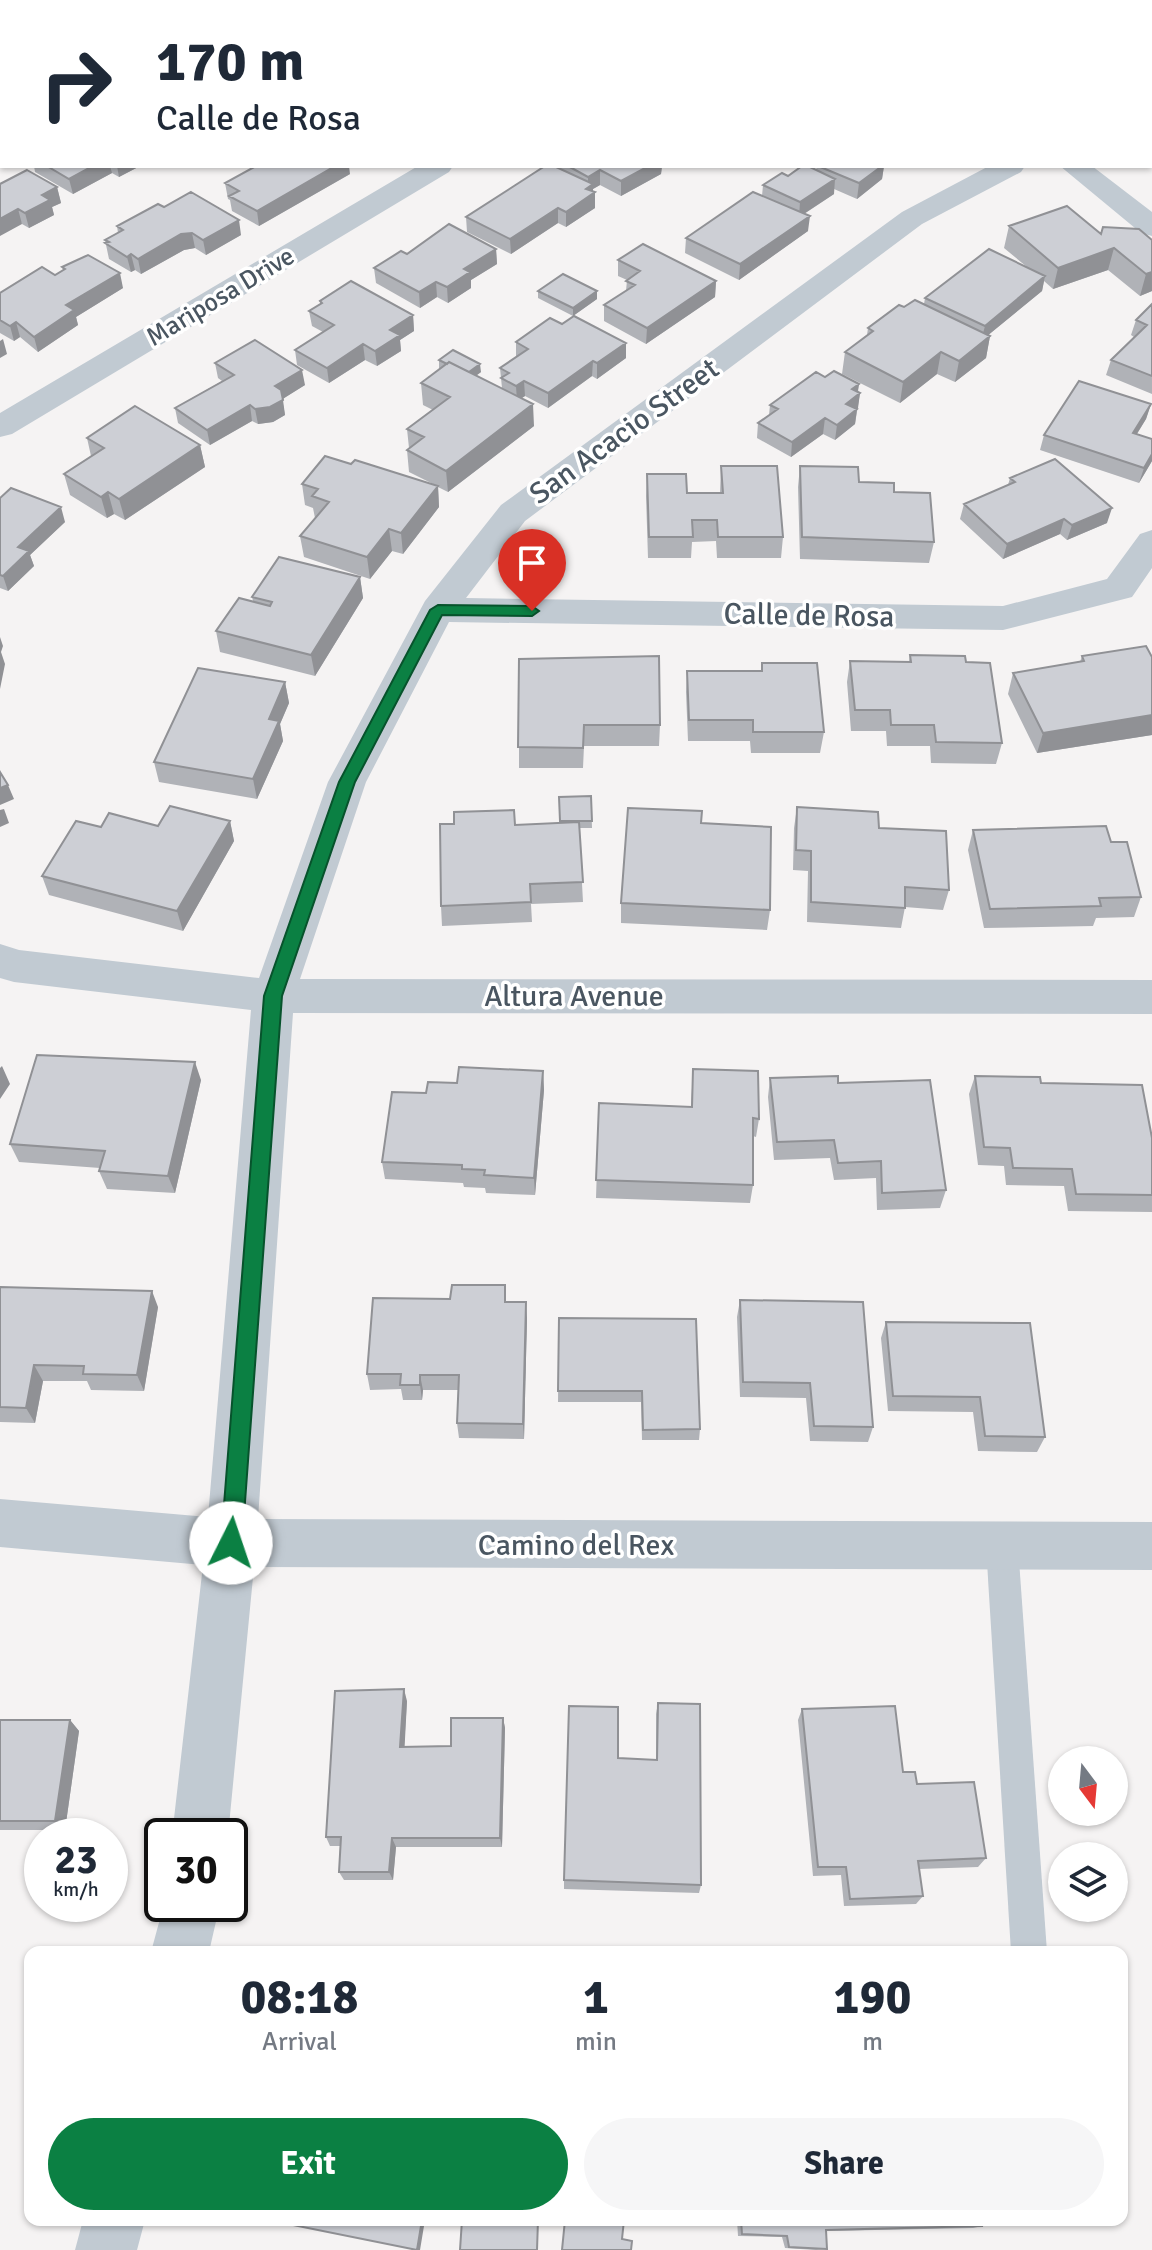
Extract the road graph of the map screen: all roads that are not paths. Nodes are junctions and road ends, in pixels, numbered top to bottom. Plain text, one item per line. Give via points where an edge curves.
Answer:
1 (436, 168) edge
2 (1007, 168) edge
3 (1077, 168) edge
4 (1152, 227) edge
5 (0, 427) edge
6 (1152, 542) edge
7 (438, 610) junction
8 (0, 960) edge
9 (273, 996) junction
10 (1152, 997) edge
11 (0, 1523) edge
12 (231, 1543) junction
13 (1002, 1546) junction
14 (1152, 1546) edge
15 (202, 1818) edge
16 (188, 1922) edge
17 (182, 1946) edge
18 (1029, 1946) edge
19 (112, 2226) edge
20 (106, 2250) edge

1 - 5 street, Mariposa Drive
2 - 7 street, San Acacio Street via 912,218 513,513
3 - 4 street
6 - 7 street, Calle de Rosa via 1119,588 1003,618
7 - 9 street, San Acacio Street via 347,782
8 - 9 street, Altura Avenue via 14,966
9 - 10 street, Altura Avenue
9 - 12 street, San Acacio Street
11 - 12 street, Camino del Rex
12 - 13 street, Camino del Rex
12 - 15 street, San Acacio Street
13 - 14 street, Camino del Rex
13 - 18 lane
16 - 17 street
19 - 20 street

